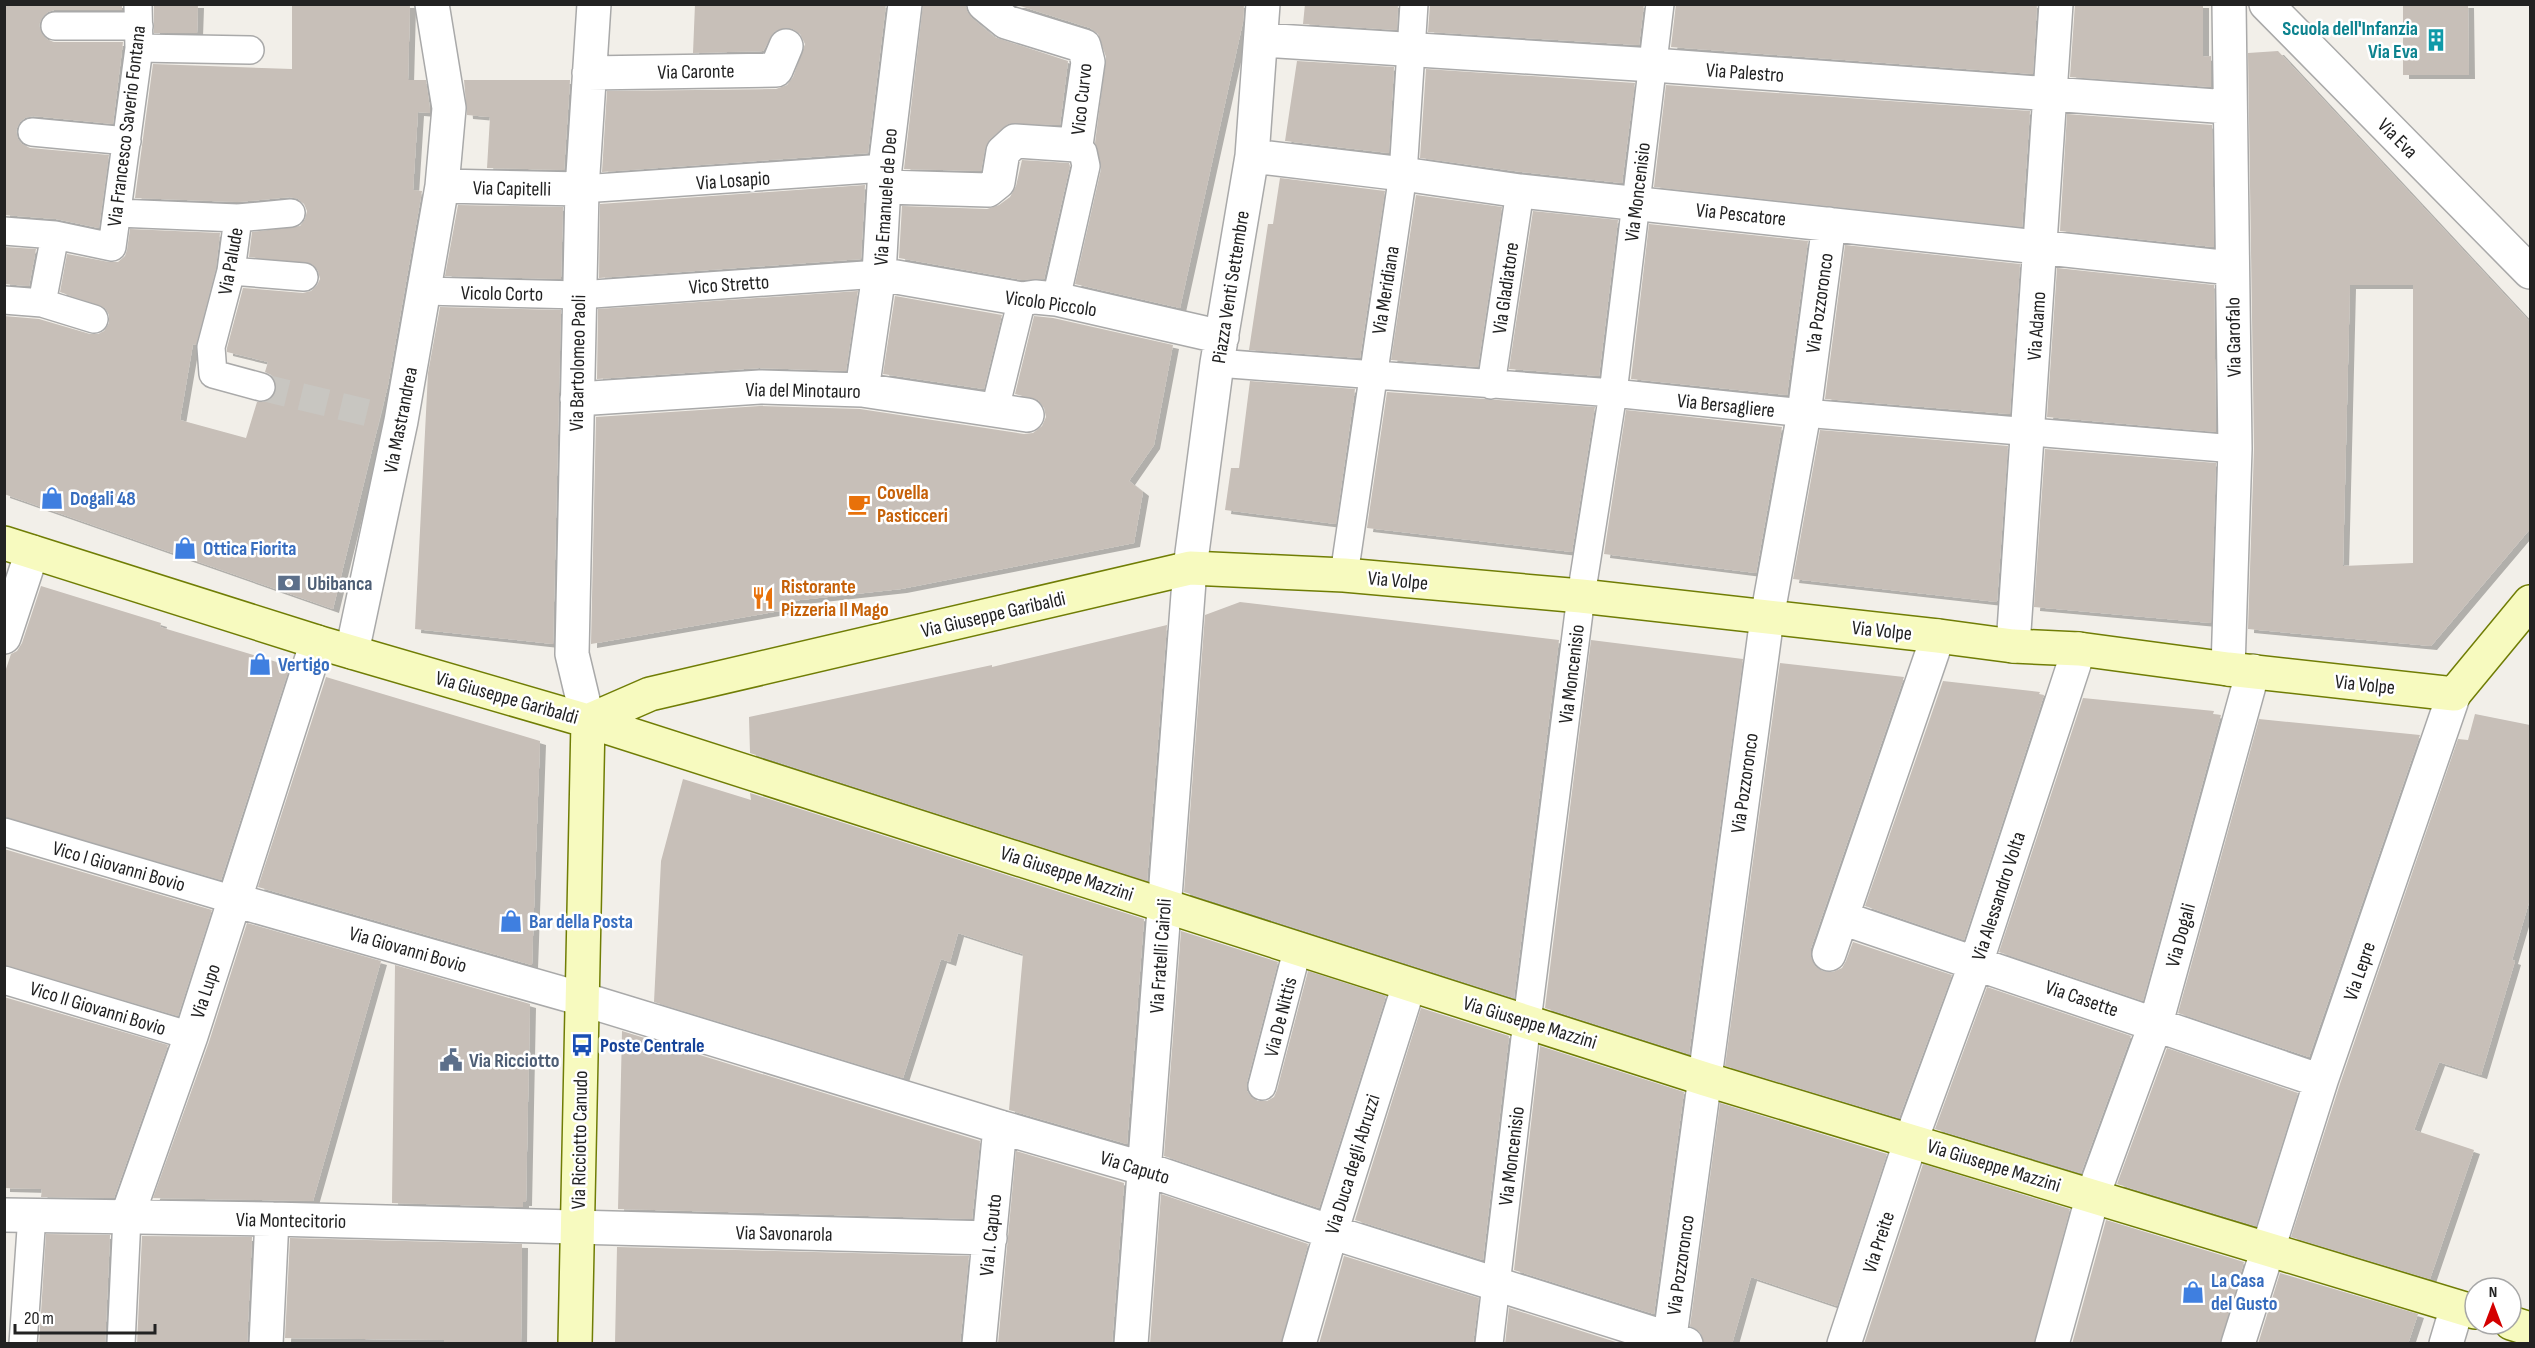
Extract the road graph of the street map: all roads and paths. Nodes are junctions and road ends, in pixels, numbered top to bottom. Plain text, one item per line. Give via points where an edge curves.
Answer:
1 (432, 4) edge
2 (594, 4) edge
3 (905, 4) edge
4 (984, 4) edge
5 (1263, 4) edge
6 (1414, 4) edge
7 (1660, 4) edge
8 (2056, 4) edge
9 (2229, 4) edge
10 (2266, 4) edge
11 (55, 26) dead end
12 (138, 26) edge
13 (1261, 40) junction
14 (786, 46) dead end
15 (1413, 49) junction
16 (250, 50) dead end
17 (1653, 65) junction
18 (589, 73) junction
19 (2051, 94) junction
20 (2229, 107) junction
21 (32, 132) dead end
22 (127, 141) junction
23 (1076, 145) junction
24 (1252, 156) junction
25 (1403, 174) junction
26 (885, 178) junction
27 (442, 186) junction
28 (582, 189) junction
29 (1520, 191) junction
30 (1636, 203) junction
31 (117, 213) junction
32 (291, 213) dead end
33 (238, 218) junction
34 (1829, 224) junction
35 (4, 231) edge
36 (55, 235) junction
37 (2042, 248) junction
38 (2231, 268) junction
39 (231, 272) junction
40 (2530, 272) edge
41 (879, 274) junction
42 (304, 277) dead end
43 (425, 291) junction
44 (579, 295) junction
45 (1022, 299) junction
46 (1056, 299) junction
47 (4, 300) edge
48 (42, 303) junction
49 (94, 319) dead end
50 (1220, 350) junction
51 (1372, 375) junction
52 (1491, 385) junction
53 (261, 387) tunnel mouth
54 (862, 390) junction
55 (1613, 393) junction
56 (577, 399) junction
57 (995, 409) junction
58 (1804, 413) junction
59 (1028, 415) dead end
60 (2029, 432) junction
61 (2235, 449) junction
62 (18, 548) edge
63 (1190, 568) junction
64 (1344, 575) junction
65 (1581, 596) junction
66 (2530, 602) edge
67 (1767, 618) junction
68 (1938, 636) junction
69 (4, 637) edge
70 (316, 642) junction
71 (2013, 646) junction
72 (2079, 650) junction
73 (352, 652) junction
74 (2240, 670) junction
75 (2454, 694) junction
76 (588, 721) junction
77 (4, 832) edge
78 (234, 900) junction
79 (1164, 904) junction
80 (1842, 918) junction
81 (1298, 947) junction
82 (1829, 954) dead end
83 (1976, 963) junction
84 (4, 980) edge
85 (1409, 985) junction
86 (582, 999) junction
87 (1527, 1021) junction
88 (2156, 1023) junction
89 (191, 1036) junction
90 (1705, 1079) junction
91 (2321, 1081) junction
92 (1262, 1086) dead end
93 (1000, 1127) junction
94 (1911, 1140) junction
95 (1145, 1169) junction
96 (2093, 1195) junction
97 (18, 1215) edge
98 (127, 1217) junction
99 (273, 1218) junction
100 (578, 1228) junction
101 (1331, 1232) junction
102 (990, 1238) junction
103 (2268, 1250) junction
104 (1496, 1283) junction
105 (2463, 1308) edge
106 (2463, 1314) edge
107 (1675, 1342) edge
108 (23, 1344) edge
109 (120, 1344) edge
110 (266, 1344) edge
111 (575, 1344) edge
112 (979, 1344) edge
113 (1131, 1344) edge
114 (1299, 1344) edge
115 (1489, 1344) edge
116 (1844, 1344) edge
117 (2052, 1344) edge
118 (2238, 1344) edge
119 (2446, 1344) edge

1 - 27 street, Via Mastrandrea via 449,108
2 - 18 street, Via Bartolomeo Paoli
3 - 26 street, Via Emanuele de Deo
4 - 23 street, Vico Curvo via 1006,22 1084,46 1088,62
5 - 13 street, Piazza Venti Settembre
6 - 15 street, Via Meridiana
7 - 17 street, Via Moncenisio
8 - 19 street, Via Adamo
9 - 20 street, Via Garofalo
10 - 40 street, Via Eva
11 - 12 street
12 - 16 street
12 - 22 street, Via Francesco Saverio Fontana
13 - 15 street, Via Palestro
13 - 24 street, Piazza Venti Settembre
14 - 18 street, Via Caronte via 776,70
15 - 17 street, Via Palestro
15 - 25 street, Via Meridiana
17 - 19 street, Via Palestro
17 - 30 street, Via Moncenisio
18 - 28 street, Via Bartolomeo Paoli
19 - 20 street, Via Palestro
19 - 37 street, Via Adamo
20 - 38 street, Via Garofalo
21 - 22 street
22 - 31 street, Via Francesco Saverio Fontana
23 - 26 street, Vico Curvo via 1015,141 1003,152 998,182 987,190
23 - 46 street via 1083,152 1086,165
24 - 25 street, Via Pescatore
24 - 50 street, Piazza Venti Settembre
25 - 29 street, Via Pescatore
25 - 51 street, Via Meridiana
26 - 28 street, Via Losapio
26 - 41 street, Via Emanuele de Deo
27 - 28 street, Via Capitelli
27 - 43 street, Via Mastrandrea
28 - 44 street, Via Bartolomeo Paoli
29 - 30 street, Via Pescatore
29 - 52 street, Via Gladiatore
30 - 34 street, Via Pescatore
30 - 55 street, Via Moncenisio
31 - 33 street, Via Palude
31 - 36 street, Via Francesco Saverio Fontana via 111,248
32 - 33 street
33 - 39 street, Via Palude
34 - 37 street, Via Pescatore
34 - 58 street, Via Pozzoronco
35 - 36 street, Via Francesco Saverio Fontana
36 - 48 street
37 - 38 street, Via Pescatore
37 - 60 street, Via Adamo
38 - 61 street, Via Garofalo
39 - 42 street
39 - 53 street, Via Palude via 211,347 213,374
41 - 44 street, Vico Stretto
41 - 45 street, Vicolo Piccolo
41 - 54 street, Via Emanuele de Deo
43 - 44 street, Vicolo Corto
43 - 73 street, Via Mastrandrea via 391,418
44 - 56 street, Via Bartolomeo Paoli
45 - 46 street, Vicolo Piccolo
45 - 57 street
46 - 50 street, Vicolo Piccolo
47 - 48 street
48 - 49 street
50 - 51 street, Via Bersagliere
50 - 63 street, Piazza Venti Settembre
51 - 52 street, Via Bersagliere
51 - 64 street, Via Meridiana
52 - 55 street, Via Bersagliere
54 - 56 street, Via del Minotauro via 760,387
54 - 57 street, Via del Minotauro
55 - 58 street, Via Bersagliere
55 - 65 street, Via Moncenisio
56 - 76 street, Via Bartolomeo Paoli via 572,654
57 - 59 street, Via del Minotauro
58 - 60 street, Via Bersagliere
58 - 67 street, Via Pozzoronco
60 - 61 street, Via Bersagliere
60 - 71 street, Via Adamo
61 - 74 street, Via Garofalo
62 - 69 street
62 - 70 main road, Via Giuseppe Garibaldi
63 - 64 main road, Via Volpe
63 - 76 main road, Via Giuseppe Garibaldi via 650,694
63 - 79 street, Via Fratelli Cairoli
64 - 65 main road, Via Volpe
65 - 67 main road, Via Volpe
65 - 87 street, Via Moncenisio
66 - 75 main road
67 - 68 main road, Via Volpe
67 - 90 street, Via Pozzoronco
68 - 71 main road, Via Volpe
68 - 80 street
70 - 73 main road, Via Giuseppe Garibaldi
70 - 78 street, Via Lupo
71 - 72 main road, Via Volpe
72 - 74 main road, Via Volpe
72 - 83 street, Via Alessandro Volta
73 - 76 main road, Via Giuseppe Garibaldi
74 - 75 main road, Via Volpe
74 - 88 street, Via Dogali
75 - 91 street, Via Lepre
76 - 79 main road, Via Giuseppe Mazzini
76 - 86 main road, Via Ricciotto Canudo
77 - 78 street, Vico I Giovanni Bovio
78 - 86 street, Via Giovanni Bovio
78 - 89 street, Via Lupo
79 - 81 main road, Via Giuseppe Mazzini
79 - 95 street, Via Fratelli Cairoli
80 - 82 street
80 - 83 street, Via Casette
81 - 85 main road, Via Giuseppe Mazzini
81 - 92 street, Via De Nittis
83 - 88 street, Via Casette
83 - 94 street, Via Alessandro Volta
84 - 89 street, Vico II Giovanni Bovio
85 - 87 main road, Via Giuseppe Mazzini
85 - 101 street, Via Duca degli Abruzzi
86 - 93 street, Via Caputo
86 - 100 main road, Via Ricciotto Canudo
87 - 90 main road, Via Giuseppe Mazzini
87 - 104 street, Via Moncenisio
88 - 91 street, Via Casette
88 - 96 street, Via Dogali
89 - 98 street, Via Lupo
90 - 94 main road, Via Giuseppe Mazzini
90 - 107 street, Via Pozzoronco
91 - 103 street, Via Lepre
93 - 95 street, Via Caputo
93 - 102 street, Via I. Caputo
94 - 96 main road, Via Giuseppe Mazzini
94 - 116 street, Via Preite
95 - 101 street, Via Caputo
95 - 113 street, Via Fratelli Cairoli
96 - 103 main road, Via Giuseppe Mazzini
96 - 117 street, Via Dogali
97 - 98 street, Via Montecitorio
97 - 108 street
98 - 99 street, Via Montecitorio
98 - 109 street, Via Lupo
99 - 100 street, Via Montecitorio
99 - 110 street
100 - 102 street, Via Savonarola
100 - 111 main road, Via Ricciotto Canudo
101 - 104 street, Via Caputo
101 - 114 street, Via Duca degli Abruzzi
102 - 112 street, Via I. Caputo
103 - 105 main road, Via Giuseppe Mazzini
103 - 118 street, Via Lepre
104 - 107 street, Via Caputo
104 - 115 street, Via Moncenisio
106 - 119 street

